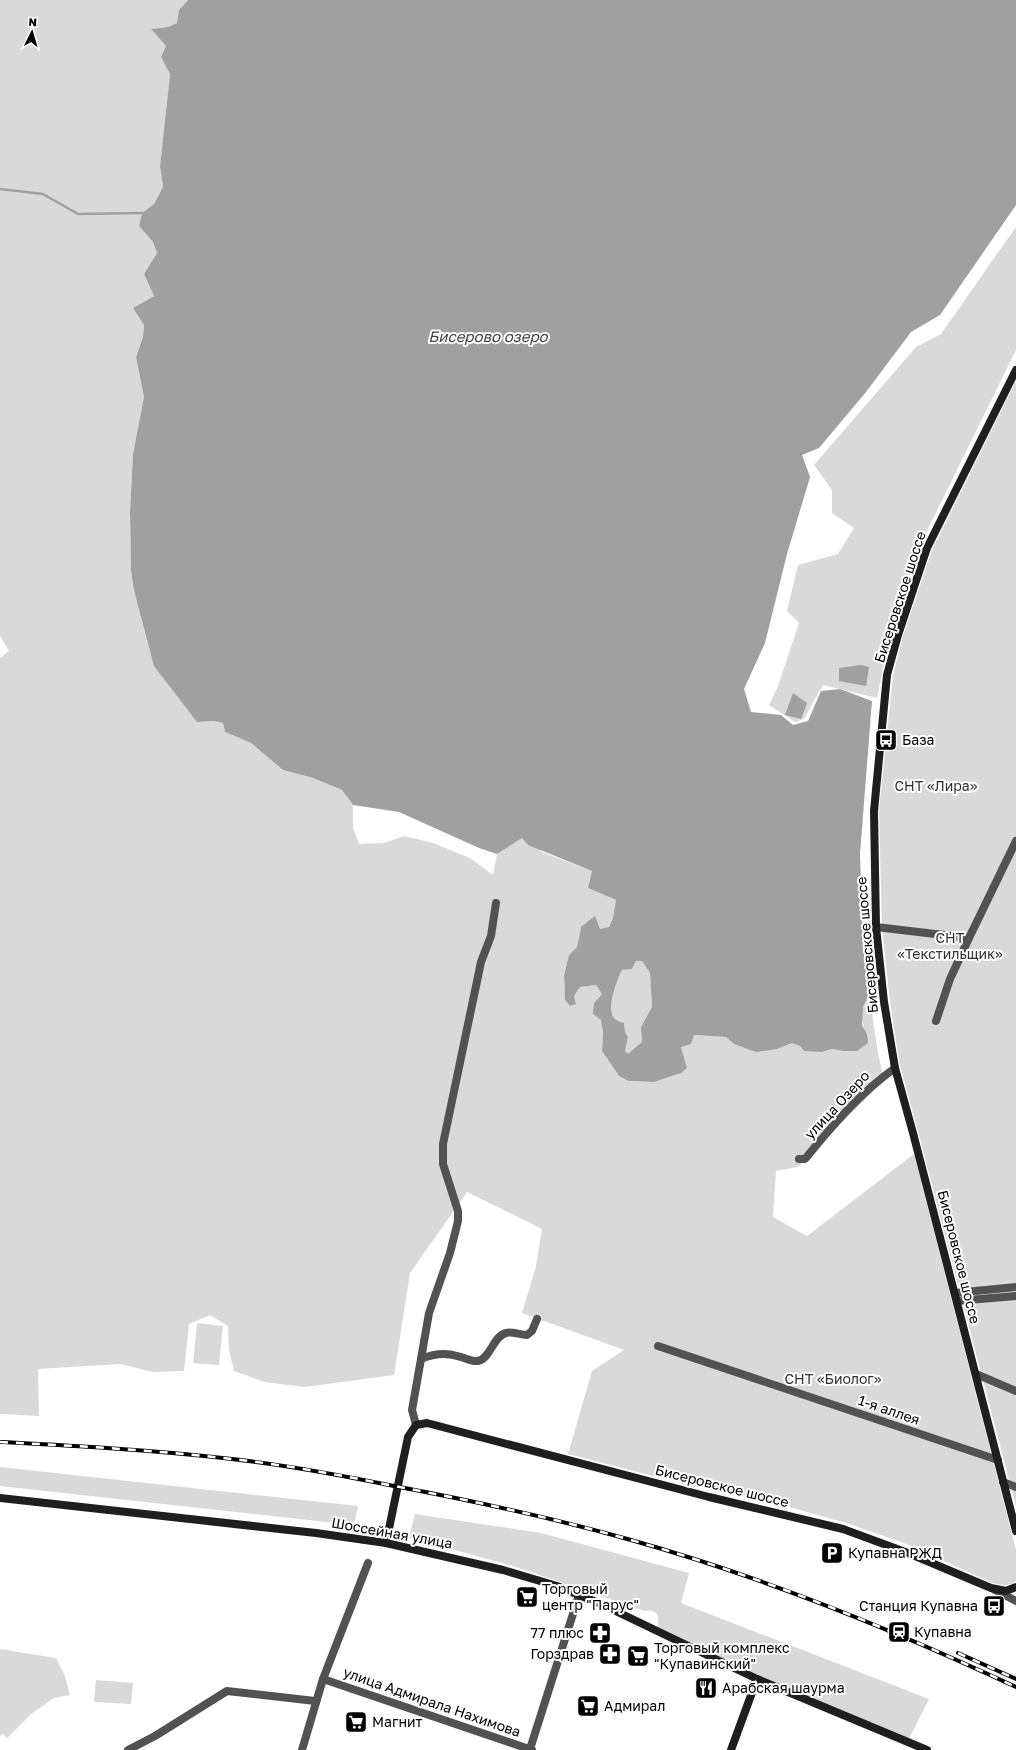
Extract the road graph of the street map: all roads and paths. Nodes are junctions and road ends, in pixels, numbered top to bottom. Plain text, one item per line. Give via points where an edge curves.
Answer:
1 (1016, 370) edge
2 (1016, 841) edge
3 (496, 903) dead end
4 (876, 927) junction
5 (968, 938) junction
6 (936, 1021) dead end
7 (895, 1068) junction
8 (799, 1159) dead end
9 (1016, 1287) edge
10 (1016, 1296) edge
11 (956, 1297) junction
12 (537, 1319) dead end
13 (658, 1346) dead end
14 (421, 1359) junction
15 (976, 1374) junction
16 (1016, 1391) edge
17 (416, 1425) junction
18 (998, 1460) junction
19 (1004, 1482) junction
20 (1016, 1487) edge
21 (0, 1498) edge
22 (1016, 1530) edge
23 (386, 1543) junction
24 (368, 1563) dead end
25 (1016, 1587) edge
26 (991, 1588) junction
27 (579, 1595) junction
28 (1016, 1600) edge
29 (323, 1679) junction
30 (757, 1679) junction
31 (315, 1701) junction
32 (128, 1750) edge
33 (302, 1750) edge
34 (531, 1750) edge
35 (731, 1750) edge
36 (928, 1750) edge

1 - 4 main road, Бисеровское шоссе via 927,548 898,635 888,675 874,811
2 - 5 street
3 - 14 street via 491,936 482,962 443,1144 443,1164 458,1212 456,1233 429,1313
4 - 5 street
4 - 7 main road, Бисеровское шоссе via 884,1002
5 - 6 street via 950,979
7 - 8 street, улица Озеро via 879,1079 848,1110 805,1159
7 - 11 main road, Бисеровское шоссе
9 - 11 street
10 - 11 street
11 - 15 main road, Бисеровское шоссе
12 - 14 street via 532,1331 527,1335 509,1332 500,1335 479,1360 472,1361 456,1355 436,1353
13 - 18 street, 1-я аллея
14 - 17 street via 412,1410
15 - 16 street
15 - 18 main road, Бисеровское шоссе
17 - 23 main road via 408,1436
17 - 26 main road, Бисеровское шоссе via 437,1425 708,1497 843,1529
18 - 19 main road, Бисеровское шоссе
19 - 20 street
19 - 22 main road, Бисеровское шоссе
21 - 23 main road, Шоссейная улица
23 - 27 main road, Шоссейная улица via 503,1570
24 - 29 street
25 - 26 main road, Бисеровское шоссе via 1006,1590
26 - 28 street
27 - 30 main road, Шоссейная улица
27 - 34 street
29 - 31 street
29 - 34 street, улица Адмирала Нахимова
30 - 35 main road
30 - 36 main road, Шоссейная улица
31 - 32 street via 227,1691
31 - 33 street

